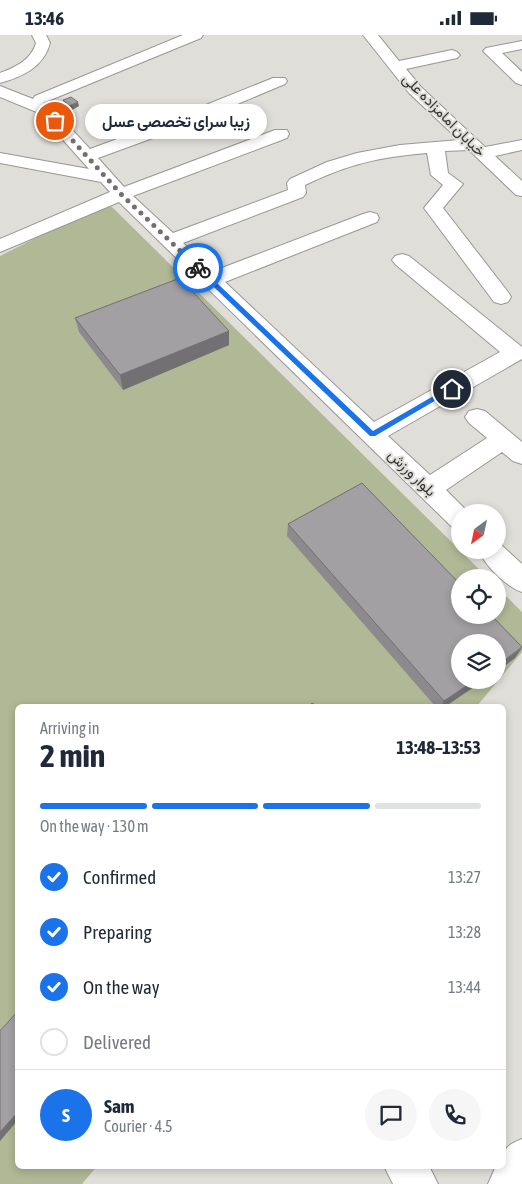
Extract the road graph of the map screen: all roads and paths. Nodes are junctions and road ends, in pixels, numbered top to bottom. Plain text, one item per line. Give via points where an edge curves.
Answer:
1 (40, 35) edge
2 (196, 35) edge
3 (370, 35) edge
4 (61, 37) dead end
5 (522, 45) edge
6 (452, 55) dead end
7 (37, 58) junction
8 (395, 67) junction
9 (0, 78) edge
10 (522, 80) edge
11 (280, 81) dead end
12 (0, 91) edge
13 (40, 93) junction
14 (281, 134) dead end
15 (522, 145) edge
16 (435, 146) junction
17 (478, 149) junction
18 (87, 156) junction
19 (0, 158) edge
20 (106, 178) junction
21 (522, 191) edge
22 (121, 194) junction
23 (370, 218) dead end
24 (170, 241) junction
25 (0, 246) edge
26 (402, 260) dead end
27 (210, 280) junction
28 (501, 297) junction
29 (522, 305) edge
30 (467, 313) junction
31 (477, 417) dead end
32 (372, 434) junction
33 (503, 439) junction
34 (522, 455) edge
35 (430, 489) junction
36 (451, 510) edge
37 (500, 559) edge
38 (522, 581) edge
39 (522, 1159) edge
40 (406, 1169) edge
41 (418, 1184) edge
42 (508, 1184) edge

1 - 7 street via 43,43
2 - 13 street
3 - 8 street, خیابان امامزاده علی
4 - 7 street
5 - 10 street via 491,51
6 - 8 street
7 - 9 street via 22,69
7 - 13 street
8 - 17 street, خیابان امامزاده علی
11 - 18 street
12 - 13 street
13 - 18 street, بلوار ورزش
14 - 22 street
15 - 17 street
16 - 17 street
16 - 24 street via 356,158 296,183 297,193
16 - 28 street via 440,175 454,184 433,208
17 - 21 street, خیابان امامزاده علی
18 - 20 street, بلوار ورزش
19 - 20 street
20 - 22 street, بلوار ورزش
22 - 24 street, بلوار ورزش
22 - 25 street
23 - 27 street
24 - 27 street, بلوار ورزش
26 - 30 street
27 - 32 street, بلوار ورزش
28 - 29 street
28 - 30 street
30 - 32 street via 515,353
31 - 33 street
32 - 35 street, بلوار ورزش
33 - 34 street
33 - 35 street
35 - 36 street, بلوار ورزش
37 - 38 street
39 - 42 street
40 - 41 street

